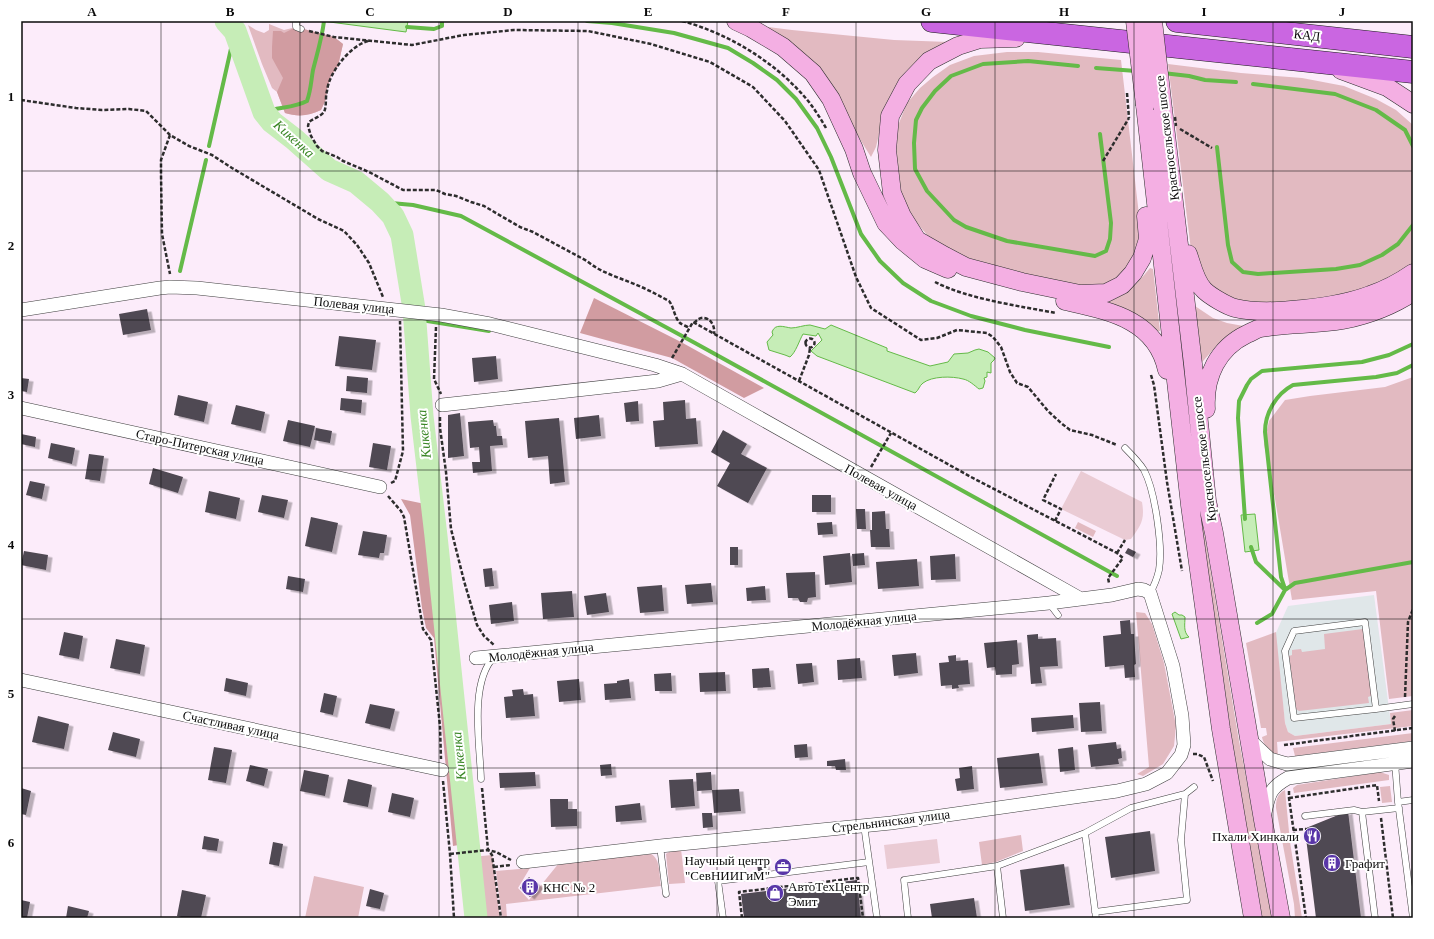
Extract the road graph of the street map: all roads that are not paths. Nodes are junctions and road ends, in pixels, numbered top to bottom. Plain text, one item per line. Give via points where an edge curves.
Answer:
1 (296, 21) edge
2 (736, 21) edge
3 (932, 21) edge
4 (1135, 21) edge
5 (1154, 21) edge
6 (1177, 21) edge
7 (301, 29) dead end
8 (1091, 37) junction
9 (1413, 47) edge
10 (1318, 62) junction
11 (1413, 72) edge
12 (1413, 104) edge
13 (1148, 131) junction
14 (1168, 150) junction
15 (1413, 273) edge
16 (1413, 292) edge
17 (21, 310) edge
18 (682, 374) junction
19 (442, 405) road end
20 (21, 408) edge
21 (1182, 439) junction
22 (1125, 448) road end
23 (385, 488) road end
24 (1214, 533) junction
25 (1150, 593) junction
26 (1081, 599) junction
27 (1049, 603) junction
28 (1058, 616) dead end
29 (495, 656) junction
30 (476, 658) dead end
31 (21, 680) edge
32 (1413, 704) edge
33 (1376, 709) junction
34 (1250, 740) junction
35 (1413, 748) edge
36 (1395, 757) junction
37 (1413, 761) edge
38 (442, 770) road end
39 (482, 779) road end
40 (1194, 787) dead end
41 (1185, 794) junction
42 (1413, 800) edge
43 (1399, 805) junction
44 (1362, 812) junction
45 (1305, 816) dead end
46 (1263, 820) junction
47 (864, 825) junction
48 (1085, 833) junction
49 (660, 846) junction
50 (869, 862) junction
51 (521, 863) road end
52 (997, 866) junction
53 (666, 894) dead end
54 (1096, 915) edge
55 (724, 918) edge
56 (877, 918) edge
57 (908, 918) edge
58 (1003, 918) edge
59 (1253, 918) edge
60 (1282, 918) edge
61 (1375, 918) edge
62 (1413, 918) edge

1 - 7 lane via 296,27
2 - 21 main road via 783,47 812,73 831,99 886,223 924,259 983,282 1091,307 1141,327 1161,351
3 - 8 highway
4 - 13 main road, Красносельское шоссе, bridge
5 - 14 main road, Красносельское шоссе, bridge
6 - 9 highway, КАД
8 - 10 highway
8 - 13 main road via 980,39 958,46 929,61 907,84 890,116 888,172 892,193 902,216 917,240 966,267 1080,294 1106,293 1122,285 1133,273 1142,258 1148,239 1145,202
10 - 11 highway
10 - 12 main road via 1387,87
13 - 21 main road, Красносельское шоссе
14 - 15 main road via 1181,204 1187,252 1198,282 1212,296 1234,307 1253,311 1287,310 1338,304 1370,296
14 - 24 main road, Красносельское шоссе via 1207,501
16 - 24 main road via 1373,312 1343,320 1260,328 1228,346 1216,360 1206,400
17 - 18 street, Полевая улица via 170,287 197,288 398,313 441,315 490,324 655,364
18 - 19 street via 658,381
18 - 26 street, Полевая улица
20 - 23 street, Старо-Питерская улица
21 - 59 main road, Красносельское шоссе via 1221,729
22 - 25 lane via 1143,468 1147,477 1157,522 1159,570
24 - 34 main road, Красносельское шоссе
25 - 26 street, Молодёжная улица via 1138,589
25 - 47 street, Стрельнинская улица via 1173,666 1182,716 1184,742 1181,755 1167,773 1146,784 1117,791
26 - 27 street, Молодёжная улица
27 - 28 lane
27 - 29 street, Молодёжная улица
29 - 30 street, Молодёжная улица
29 - 39 lane via 482,678 478,698
31 - 38 street, Счастливая улица
32 - 33 lane
33 - 33 lane via 1365,622 1294,631 1285,651 1294,718
34 - 36 street via 1270,759 1286,764
34 - 46 main road, Красносельское шоссе
35 - 36 street
36 - 37 street
36 - 43 lane
36 - 46 street via 1288,778 1273,789
40 - 41 lane
41 - 48 lane via 1131,808
41 - 54 lane via 1181,840 1187,900
42 - 43 lane
43 - 44 lane
43 - 62 lane
44 - 45 lane via 1354,810
44 - 61 lane
46 - 60 main road, Красносельское шоссе
47 - 49 street, Стрельнинская улица
47 - 50 lane
48 - 52 lane
48 - 54 lane
49 - 51 street, Стрельнинская улица
49 - 53 lane
50 - 55 lane via 718,881
50 - 56 lane
52 - 57 lane via 904,880
52 - 58 lane

